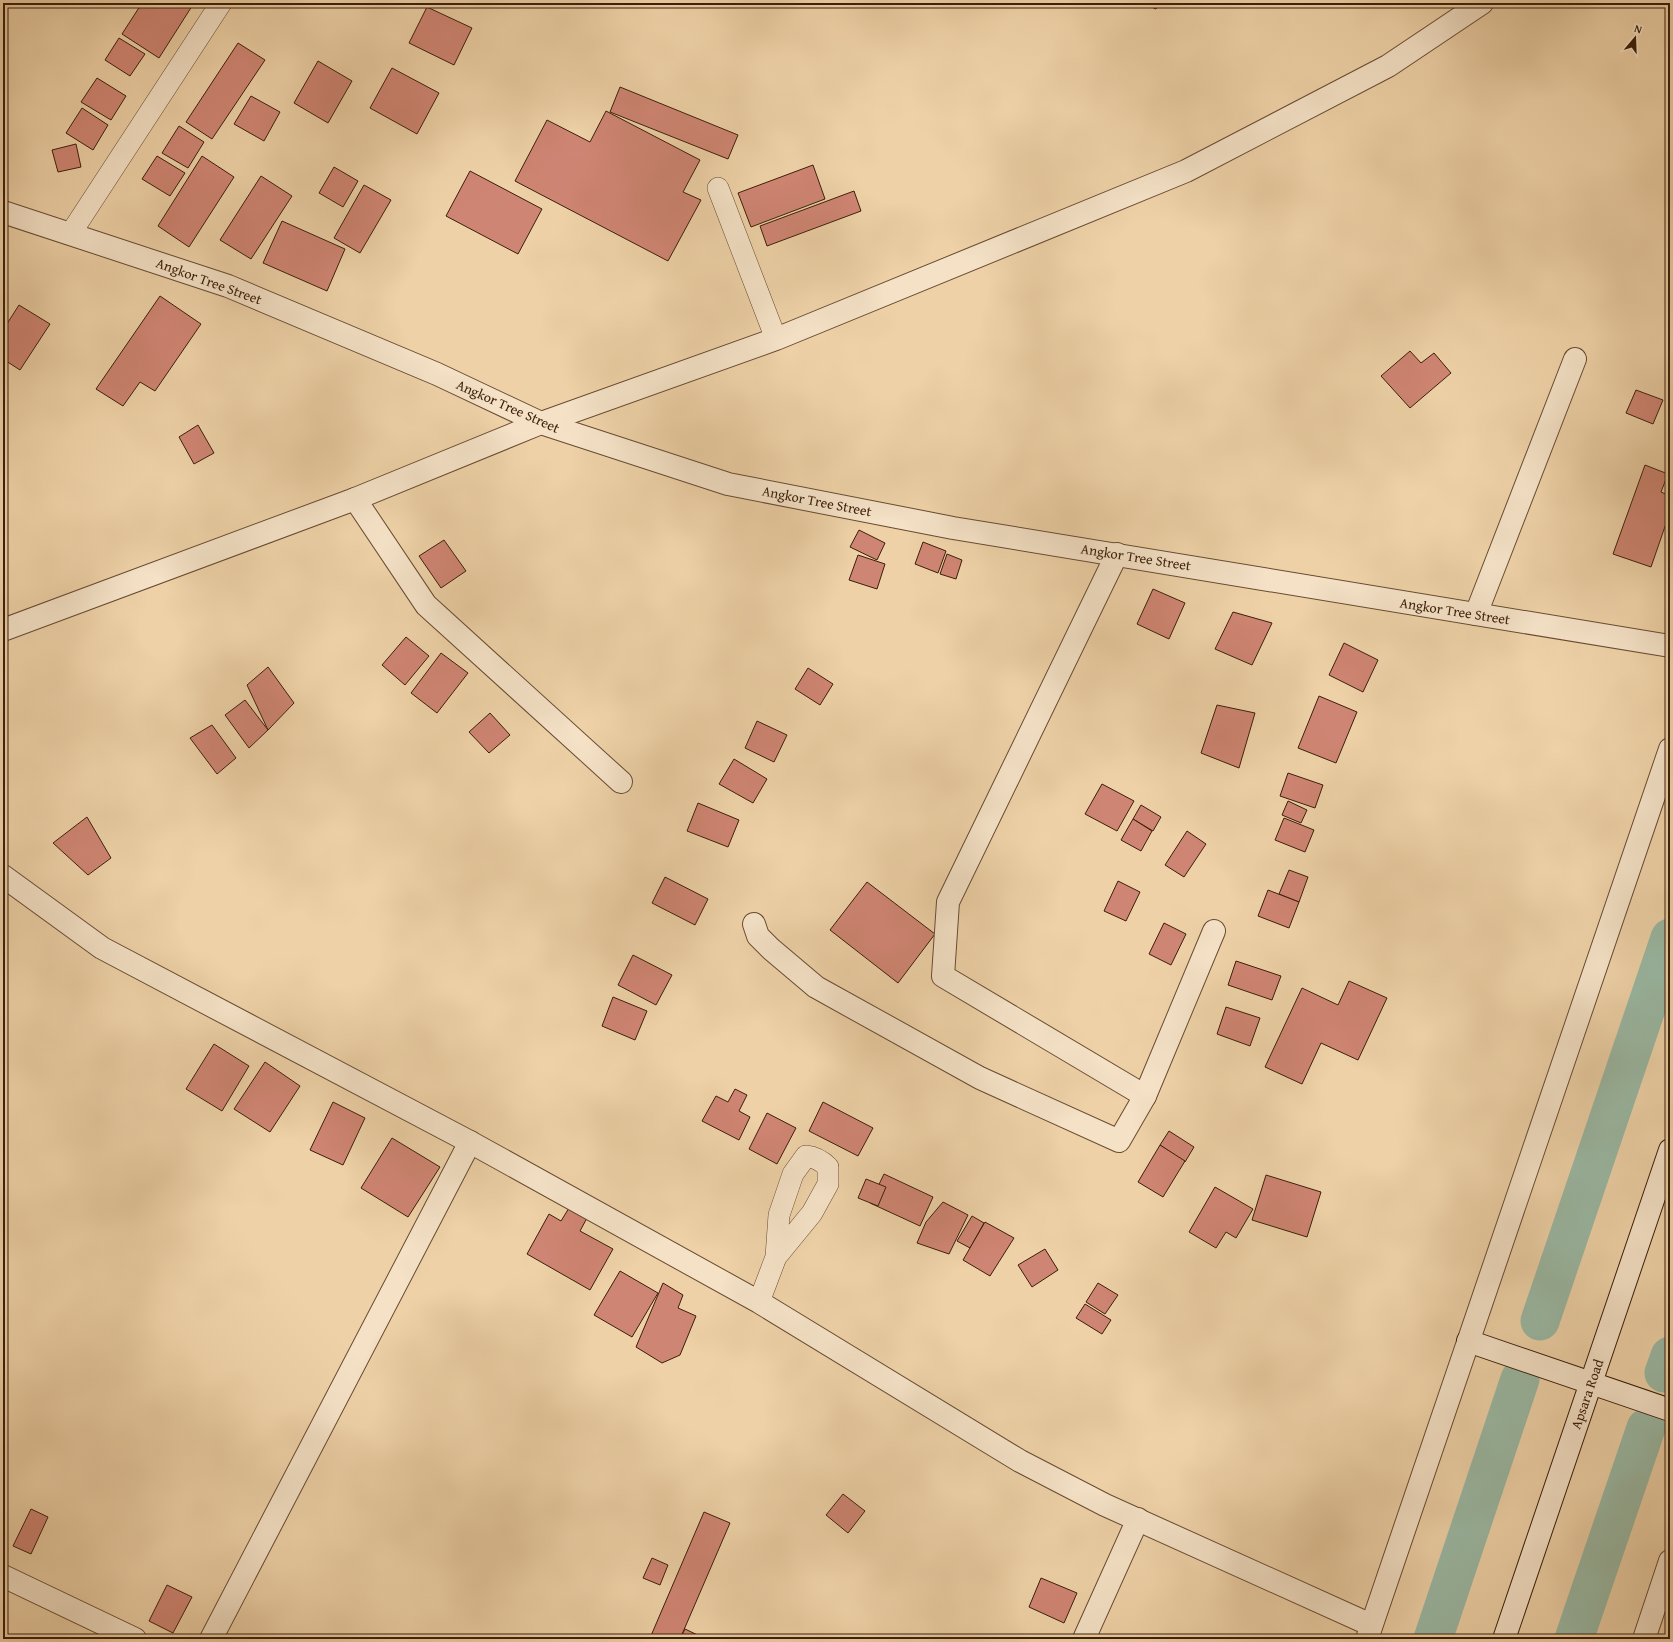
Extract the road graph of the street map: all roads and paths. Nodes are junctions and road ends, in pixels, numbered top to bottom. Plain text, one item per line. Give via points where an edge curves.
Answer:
1 (221, 3) edge
2 (1482, 3) edge
3 (718, 188) dead end
4 (3, 212) edge
5 (71, 233) junction
6 (776, 340) junction
7 (1575, 359) dead end
8 (541, 423) junction
9 (355, 498) junction
10 (1118, 554) junction
11 (1476, 614) junction
12 (3, 630) edge
13 (1670, 646) edge
14 (1670, 749) edge
15 (621, 782) dead end
16 (3, 876) edge
17 (754, 924) dead end
18 (1214, 931) dead end
19 (1146, 1096) junction
20 (470, 1142) junction
21 (1670, 1150) edge
22 (776, 1257) dead end
23 (759, 1302) junction
24 (1468, 1341) junction
25 (1591, 1383) junction
26 (1670, 1410) edge
27 (1138, 1519) junction
28 (1670, 1561) edge
29 (3, 1576) edge
30 (1369, 1632) edge
31 (135, 1639) edge
32 (211, 1639) edge
33 (1084, 1639) edge
34 (1504, 1639) edge
35 (1644, 1639) edge

1 - 5 lane
2 - 6 street via 1388,66 1186,171
3 - 6 lane
4 - 5 street, Angkor Tree Street
5 - 8 street, Angkor Tree Street via 228,286 437,374
6 - 8 street
7 - 11 street
8 - 9 street
8 - 10 street, Angkor Tree Street via 728,484 953,528
9 - 12 street
9 - 15 street via 426,605
10 - 11 street, Angkor Tree Street
10 - 19 street via 948,902 943,976
11 - 13 street, Angkor Tree Street
14 - 24 street
16 - 20 street via 102,948
17 - 19 street via 758,936 816,987 980,1078 1120,1141
18 - 19 street
20 - 23 street
20 - 32 street
21 - 25 street, Apsara Road
22 - 23 lane
23 - 27 street via 1020,1461
24 - 25 street
24 - 30 street
25 - 26 street
25 - 34 street, Apsara Road
27 - 30 street
27 - 33 street
28 - 35 street
29 - 31 street

